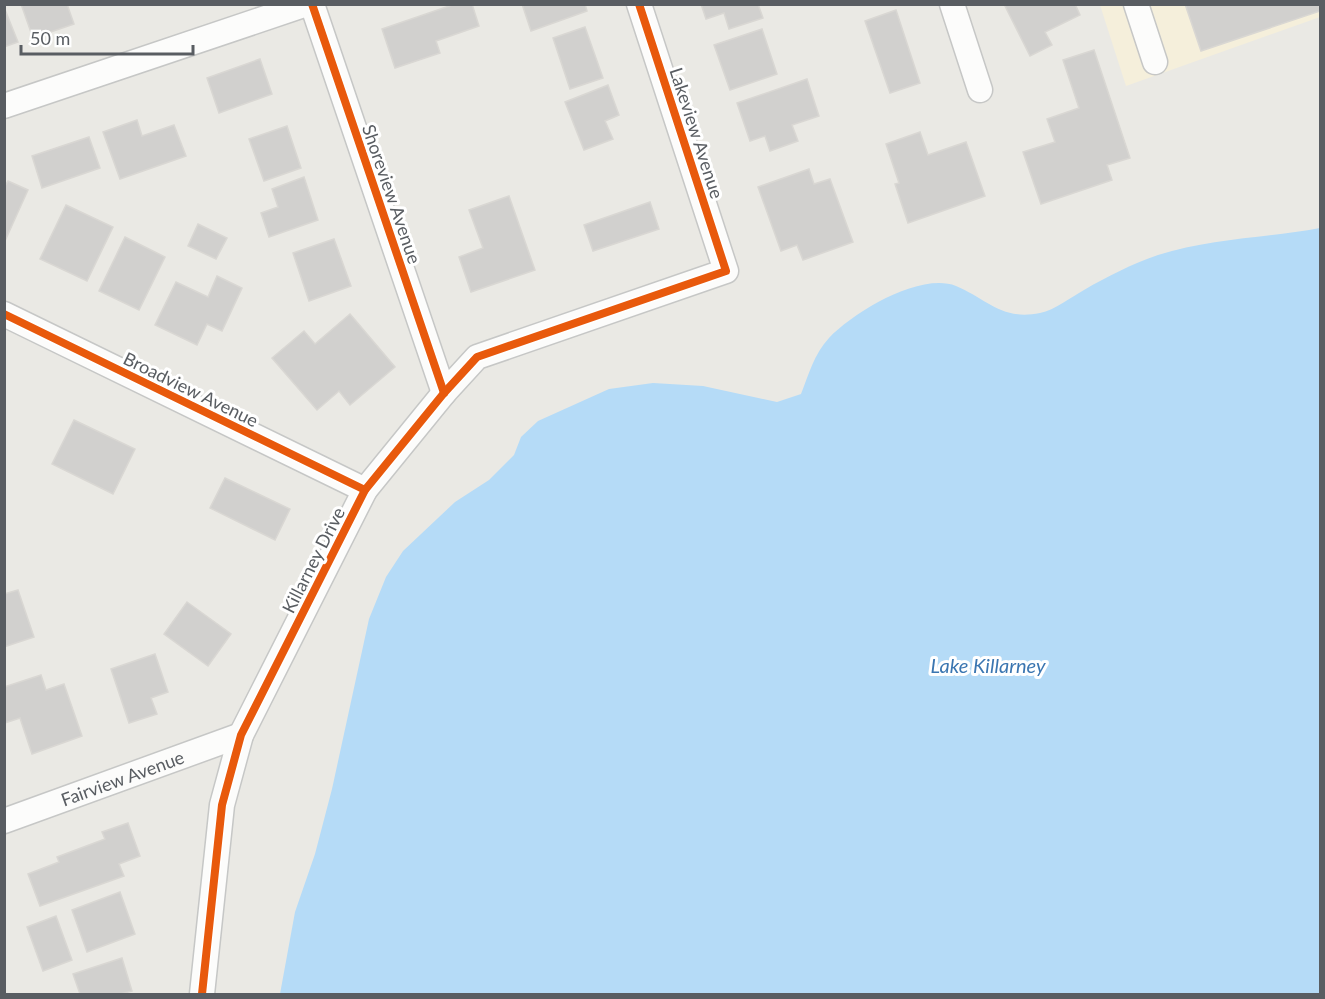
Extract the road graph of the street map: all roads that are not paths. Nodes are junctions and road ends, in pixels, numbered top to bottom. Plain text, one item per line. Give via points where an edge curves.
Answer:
1 (307, 4) edge
2 (312, 4) edge
3 (639, 4) edge
4 (952, 4) edge
5 (1136, 4) edge
6 (1155, 62) dead end
7 (980, 90) dead end
8 (4, 106) edge
9 (726, 271) joint
10 (4, 314) edge
11 (444, 393) junction
12 (365, 490) junction
13 (241, 735) junction
14 (4, 821) edge
15 (202, 994) edge

1 - 8 street
2 - 11 street, Shoreview Avenue
3 - 9 street, Lakeview Avenue
4 - 7 street
5 - 6 street
9 - 11 street, Killarney Drive via 477,357
10 - 12 street, Broadview Avenue
11 - 12 street, Killarney Drive
12 - 13 street, Killarney Drive
13 - 14 street, Fairview Avenue
13 - 15 street, Killarney Drive via 222,805

